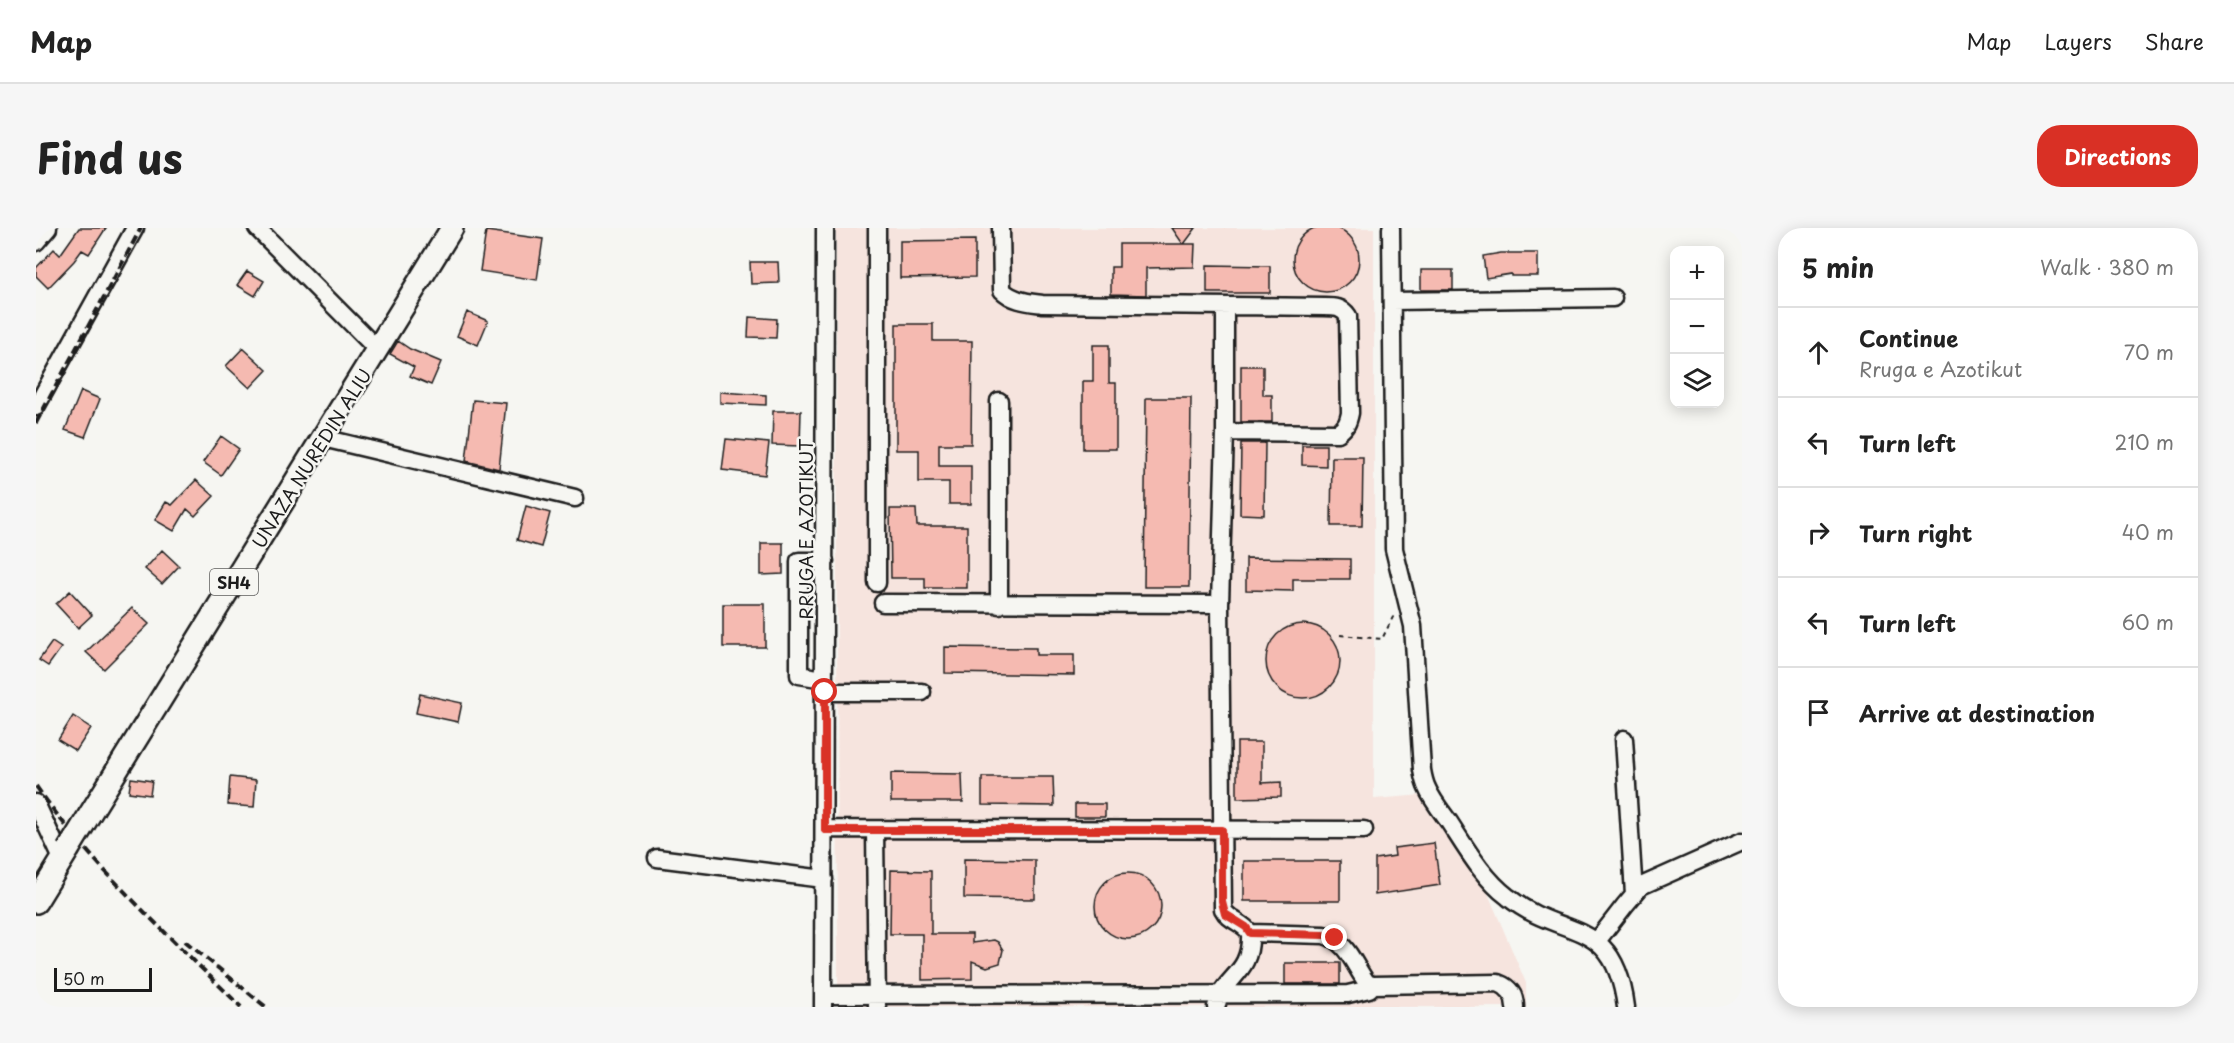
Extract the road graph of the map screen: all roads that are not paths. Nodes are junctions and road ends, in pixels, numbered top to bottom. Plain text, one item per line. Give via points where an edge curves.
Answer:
1 (48, 228) edge
2 (135, 228) edge
3 (257, 228) edge
4 (452, 228) edge
5 (825, 228) edge
6 (877, 228) edge
7 (1001, 228) edge
8 (1391, 228) edge
9 (36, 242) edge
10 (1614, 298) dead end
11 (1392, 301) junction
12 (1225, 306) junction
13 (378, 350) junction
14 (999, 401) dead end
15 (36, 407) edge
16 (1226, 432) junction
17 (323, 438) junction
18 (575, 498) dead end
19 (825, 561) junction
20 (877, 583) dead end
21 (883, 603) dead end
22 (1221, 604) junction
23 (999, 605) junction
24 (825, 685) junction
25 (922, 692) dead end
26 (1624, 738) dead end
27 (36, 803) edge
28 (825, 830) junction
29 (875, 830) junction
30 (1222, 830) junction
31 (1364, 830) dead end
32 (1742, 841) edge
33 (65, 855) junction
34 (657, 858) dead end
35 (824, 879) junction
36 (39, 891) edge
37 (1634, 894) junction
38 (1250, 933) junction
39 (1597, 941) junction
40 (1372, 985) junction
41 (1218, 1000) edge
42 (823, 1001) edge
43 (877, 1001) edge
44 (1027, 1001) edge
45 (1515, 1007) edge
46 (1626, 1007) edge

1 - 9 street
2 - 15 street
3 - 13 street
4 - 13 main road, UNAZA NUREDIN ALIU / SH4
5 - 19 street, RRUGA E AZOTIKUT
6 - 20 street
7 - 12 street via 1000,278 1002,290 1008,296 1042,304
8 - 11 street
10 - 11 street
11 - 39 street via 1394,549 1413,626 1422,770 1427,789 1481,869 1506,897
12 - 16 street
12 - 16 street via 1325,307 1345,311 1350,413 1338,433
13 - 17 main road, UNAZA NUREDIN ALIU / SH4
14 - 23 street
16 - 22 street
17 - 18 street
17 - 33 main road, UNAZA NUREDIN ALIU / SH4, bridge
19 - 24 street, RRUGA E AZOTIKUT
19 - 24 street via 799,561 799,675
21 - 23 street
22 - 23 street
22 - 30 street
24 - 25 street
24 - 28 street, RRUGA E AZOTIKUT
26 - 37 street
27 - 33 street
28 - 29 street
28 - 35 street, RRUGA E AZOTIKUT
29 - 30 street
29 - 43 street
30 - 31 street
30 - 38 street via 1222,909
32 - 37 street via 1641,886
33 - 36 main road, UNAZA NUREDIN ALIU / SH4
34 - 35 street
35 - 42 street, RRUGA E AZOTIKUT
37 - 39 street
38 - 40 street via 1335,938
38 - 41 street via 1248,958
39 - 46 street via 1616,968
40 - 41 street via 1348,994
40 - 45 street via 1498,983 1511,992
41 - 44 street
42 - 43 street
43 - 44 street

